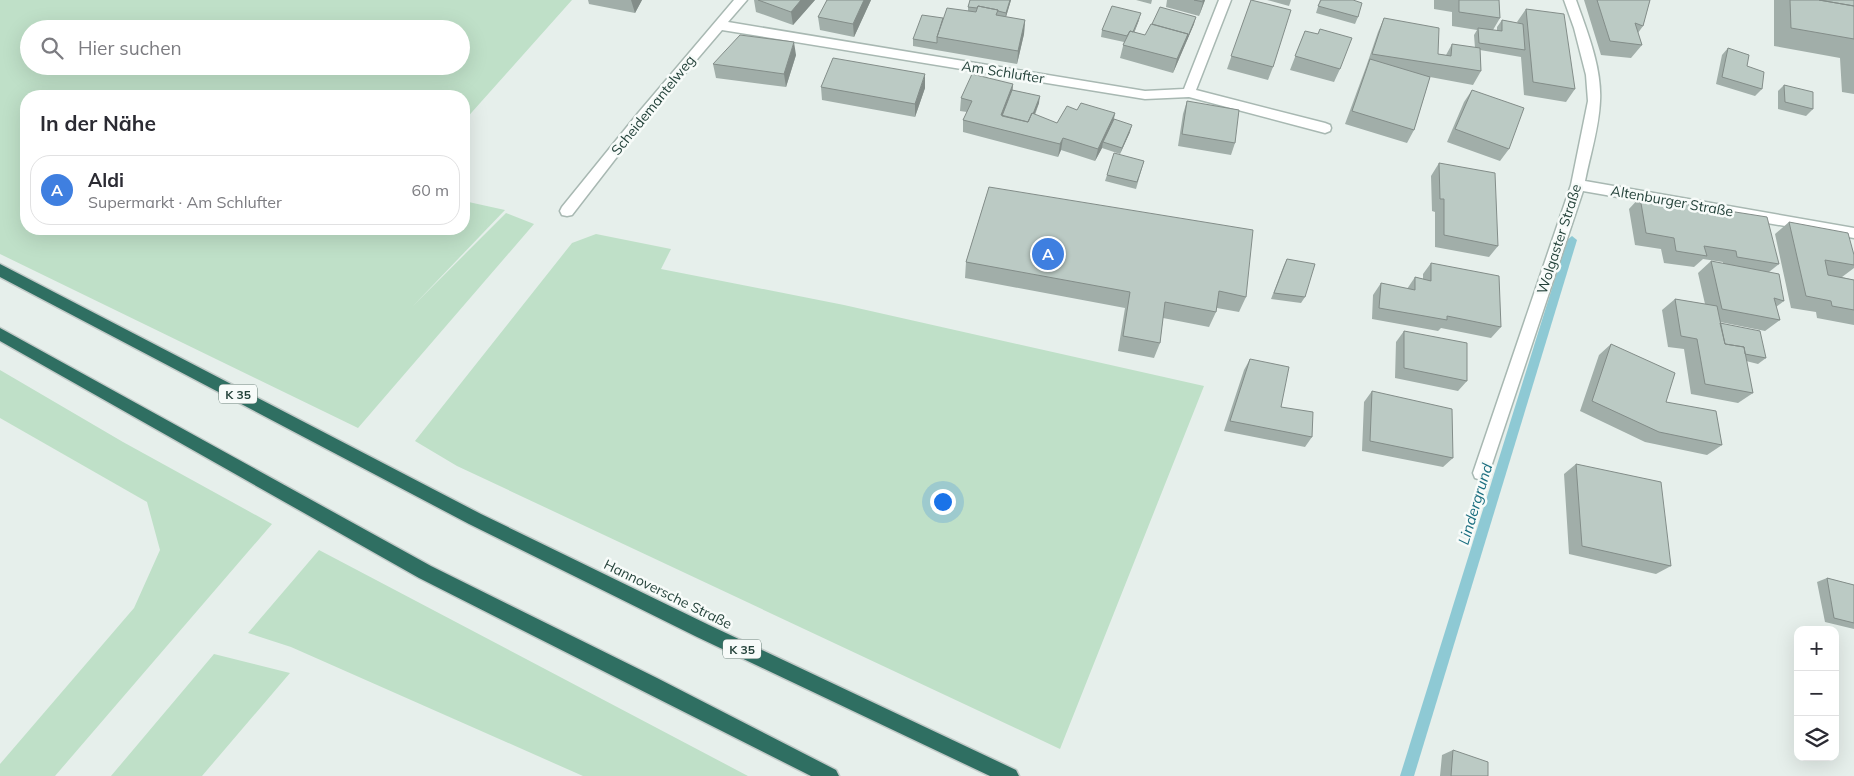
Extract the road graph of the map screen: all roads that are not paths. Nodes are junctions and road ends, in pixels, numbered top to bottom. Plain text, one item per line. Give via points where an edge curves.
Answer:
1 (741, 0) edge
2 (1225, 0) edge
3 (1570, 0) edge
4 (719, 25) junction
5 (1189, 92) junction
6 (1325, 128) dead end
7 (1578, 185) junction
8 (567, 212) dead end
9 (1854, 233) edge
10 (0, 270) edge
11 (0, 334) edge
12 (1481, 473) dead end
13 (830, 776) edge
14 (1010, 776) edge

1 - 4 street, Scheidemantelweg
2 - 5 street
3 - 7 street, Wolgaster Straße via 1592,75 1594,101
4 - 5 street, Am Schlufter via 1145,95
4 - 8 street, Scheidemantelweg
5 - 6 street, Am Schlufter
7 - 9 street, Altenburger Straße
7 - 12 street, Wolgaster Straße
10 - 14 highway, Hannoversche Straße / K 35 via 475,519
11 - 13 highway via 425,572

